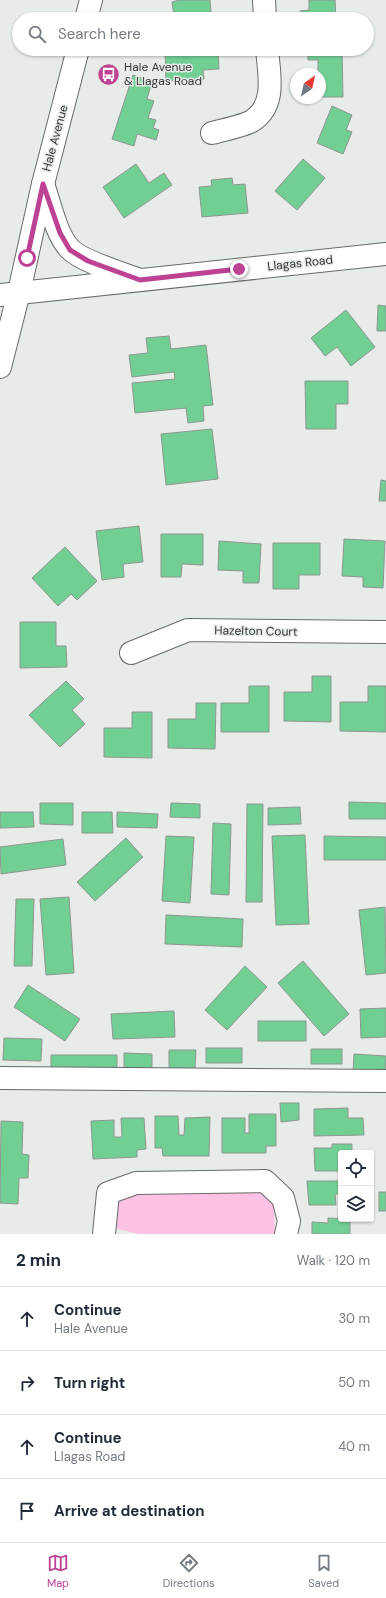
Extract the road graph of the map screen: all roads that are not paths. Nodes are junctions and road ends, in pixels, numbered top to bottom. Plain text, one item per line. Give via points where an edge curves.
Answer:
1 (91, 0) edge
2 (264, 0) edge
3 (88, 12) edge
4 (265, 12) edge
5 (76, 56) edge
6 (268, 56) edge
7 (212, 133) dead end
8 (43, 184) junction
9 (386, 254) edge
10 (140, 280) junction
11 (10, 294) edge
12 (0, 367) edge
13 (386, 632) edge
14 (131, 653) dead end
15 (0, 1078) edge
16 (386, 1081) edge
17 (104, 1234) edge
18 (286, 1234) edge

1 - 3 street
2 - 4 street
5 - 8 street, Hale Avenue
6 - 7 street via 270,90 266,108 251,121
8 - 10 street via 60,233 70,250 88,261
8 - 11 street, Hale Avenue
9 - 10 street, Llagas Road
10 - 11 street, Llagas Road
11 - 12 street, Hale Avenue
13 - 14 street, Hazelton Court via 188,630
15 - 16 street
17 - 18 street via 108,1193 136,1183 265,1181 283,1198 289,1221

